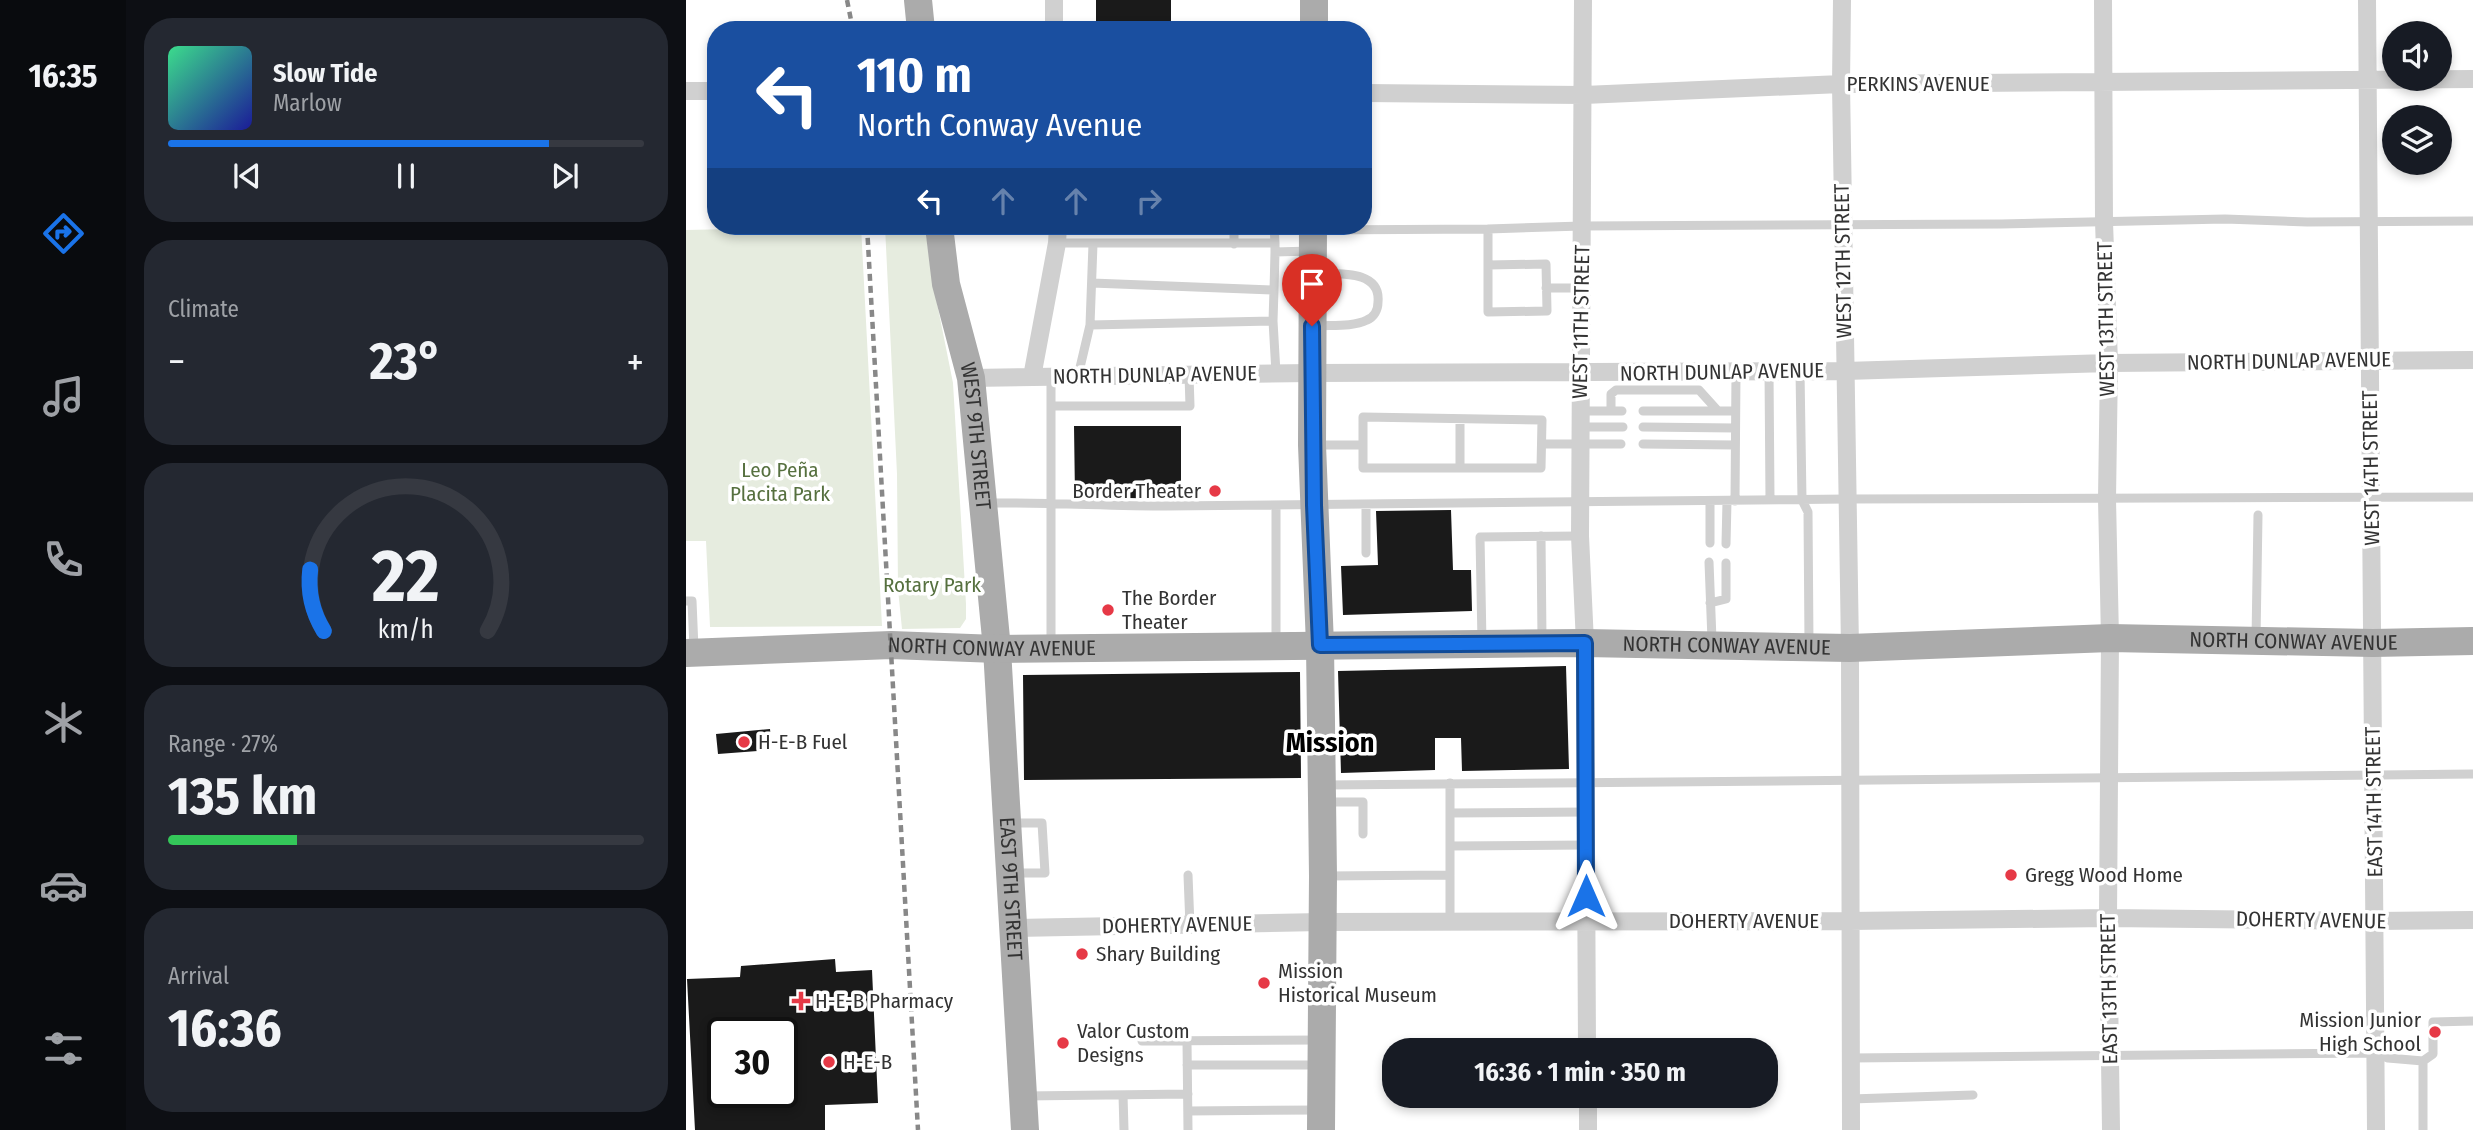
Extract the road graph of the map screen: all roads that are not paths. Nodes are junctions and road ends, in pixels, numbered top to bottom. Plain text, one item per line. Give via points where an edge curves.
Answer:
1 (918, 0) edge
2 (1054, 0) edge
3 (1314, 0) edge
4 (1583, 0) edge
5 (1842, 0) edge
6 (2103, 0) edge
7 (2367, 0) edge
8 (920, 21) edge
9 (1054, 21) edge
10 (1314, 21) edge
11 (2473, 79) edge
12 (2368, 81) junction
13 (2104, 83) junction
14 (1841, 84) junction
15 (686, 91) edge
16 (707, 91) edge
17 (1372, 93) edge
18 (1584, 96) junction
19 (2473, 221) edge
20 (2104, 222) junction
21 (2369, 222) junction
22 (1843, 223) junction
23 (1582, 226) junction
24 (1488, 229) junction
25 (940, 235) edge
26 (1057, 235) edge
27 (1061, 235) edge
28 (1234, 235) edge
29 (1274, 235) edge
30 (1093, 244) junction
31 (1234, 244) junction
32 (1313, 245) edge
33 (1275, 248) junction
34 (1488, 265) junction
35 (1092, 283) junction
36 (1546, 288) junction
37 (1581, 288) junction
38 (1273, 290) junction
39 (1273, 321) junction
40 (1090, 325) junction
41 (1312, 326) junction
42 (2370, 360) junction
43 (2473, 360) edge
44 (2109, 363) junction
45 (1769, 371) junction
46 (1800, 371) junction
47 (1845, 371) junction
48 (1736, 372) junction
49 (1276, 373) junction
50 (1311, 373) junction
51 (1580, 373) junction
52 (1189, 375) junction
53 (1078, 376) junction
54 (1032, 377) junction
55 (1051, 377) junction
56 (971, 378) junction
57 (1051, 406) junction
58 (1611, 411) junction
59 (1622, 411) dead end
60 (1643, 411) dead end
61 (1718, 411) junction
62 (1735, 411) junction
63 (1460, 419) junction
64 (1580, 427) junction
65 (1623, 427) dead end
66 (1643, 427) dead end
67 (1735, 428) junction
68 (1542, 444) junction
69 (1621, 444) dead end
70 (1643, 444) dead end
71 (1312, 445) junction
72 (1363, 445) junction
73 (1735, 445) junction
74 (1460, 468) junction
75 (2372, 497) junction
76 (2473, 497) edge
77 (1847, 499) junction
78 (2107, 499) junction
79 (1770, 500) junction
80 (1802, 500) junction
81 (1710, 501) junction
82 (1731, 501) junction
83 (1051, 502) junction
84 (1580, 503) junction
85 (983, 504) junction
86 (1276, 505) junction
87 (1314, 505) junction
88 (1366, 505) junction
89 (2258, 515) dead end
90 (1580, 536) junction
91 (1541, 537) junction
92 (1710, 543) dead end
93 (1726, 544) dead end
94 (1366, 553) dead end
95 (1709, 562) dead end
96 (1726, 563) dead end
97 (686, 601) edge
98 (1710, 603) junction
99 (2110, 638) junction
100 (2256, 640) junction
101 (2473, 641) edge
102 (1542, 643) junction
103 (1585, 643) junction
104 (2373, 643) junction
105 (1482, 644) junction
106 (1276, 645) junction
107 (1320, 645) junction
108 (1712, 646) junction
109 (1051, 648) junction
110 (1809, 648) junction
111 (1850, 648) junction
112 (997, 649) junction
113 (690, 653) edge
114 (2473, 775) edge
115 (2374, 776) junction
116 (2109, 779) junction
117 (1585, 781) junction
118 (1849, 781) junction
119 (1450, 783) junction
120 (1321, 794) junction
121 (1586, 812) junction
122 (1450, 813) junction
123 (1363, 834) dead end
124 (1586, 845) junction
125 (1450, 846) junction
126 (1188, 875) dead end
127 (1450, 875) junction
128 (1323, 876) junction
129 (2108, 918) junction
130 (2473, 920) edge
131 (1849, 921) junction
132 (2375, 921) junction
133 (1322, 922) junction
134 (1586, 922) junction
135 (1450, 923) junction
136 (1190, 926) junction
137 (1014, 928) junction
138 (2473, 1021) edge
139 (1587, 1038) edge
140 (1142, 1041) dead end
141 (1187, 1041) junction
142 (1321, 1052) junction
143 (2376, 1053) junction
144 (2110, 1057) junction
145 (1851, 1058) junction
146 (2423, 1061) junction
147 (1187, 1065) junction
148 (1188, 1094) junction
149 (1123, 1095) junction
150 (1973, 1095) dead end
151 (1023, 1096) junction
152 (1851, 1099) junction
153 (1588, 1108) edge
154 (1188, 1111) junction
155 (1321, 1120) edge
156 (1025, 1130) edge
157 (1124, 1130) edge
158 (1188, 1130) edge
159 (1588, 1130) edge
160 (1851, 1130) edge
161 (2111, 1130) edge
162 (2376, 1130) edge
163 (2423, 1130) edge

1 - 8 main road
2 - 9 street
3 - 10 main road
4 - 18 street, WEST 11TH STREET
5 - 14 street, WEST 12TH STREET
6 - 13 street, WEST 13TH STREET
7 - 12 street, WEST 14TH STREET
11 - 12 street, PERKINS AVENUE
12 - 13 street, PERKINS AVENUE
12 - 21 street, WEST 14TH STREET
13 - 14 street, PERKINS AVENUE
13 - 20 street, WEST 13TH STREET
14 - 18 street, PERKINS AVENUE
14 - 22 street, WEST 12TH STREET
15 - 16 street
17 - 18 street, PERKINS AVENUE
18 - 23 street, WEST 11TH STREET
19 - 21 lane
20 - 21 lane
20 - 22 lane
20 - 44 street, WEST 13TH STREET
21 - 42 street, WEST 14TH STREET
22 - 23 lane
22 - 47 street, WEST 12TH STREET
23 - 24 lane
23 - 37 street, WEST 11TH STREET
24 - 32 lane
24 - 34 lane
25 - 56 main road, WEST 9TH STREET via 946,284
26 - 54 street
27 - 30 lane
28 - 31 lane
29 - 33 lane
30 - 31 lane
30 - 35 lane
31 - 33 lane
32 - 33 lane
32 - 41 main road
32 - 41 lane via 1364,277 1375,287 1379,301 1374,316 1359,323
33 - 38 lane
34 - 36 lane via 1546,264
34 - 36 lane via 1488,312 1547,311
35 - 38 lane
35 - 40 lane
36 - 37 lane
37 - 51 street, WEST 11TH STREET
38 - 39 lane
39 - 40 lane
39 - 49 lane
40 - 53 lane
41 - 50 main road
42 - 43 street, NORTH DUNLAP AVENUE
42 - 44 street, NORTH DUNLAP AVENUE
42 - 75 street, WEST 14TH STREET
44 - 47 street, NORTH DUNLAP AVENUE
44 - 78 street, WEST 13TH STREET
45 - 46 street, NORTH DUNLAP AVENUE
45 - 48 street, NORTH DUNLAP AVENUE
45 - 79 lane
46 - 47 street, NORTH DUNLAP AVENUE
46 - 80 lane
47 - 77 street, WEST 12TH STREET
48 - 51 street, NORTH DUNLAP AVENUE
48 - 62 lane
49 - 50 street, NORTH DUNLAP AVENUE
49 - 52 street, NORTH DUNLAP AVENUE
50 - 51 street, NORTH DUNLAP AVENUE
50 - 71 main road
51 - 64 street, WEST 11TH STREET
52 - 53 street, NORTH DUNLAP AVENUE
52 - 57 lane via 1190,406
53 - 55 street, NORTH DUNLAP AVENUE
54 - 55 street, NORTH DUNLAP AVENUE
54 - 56 street, NORTH DUNLAP AVENUE
55 - 57 lane
56 - 85 main road, WEST 9TH STREET
57 - 83 lane
58 - 59 lane
58 - 61 lane via 1611,394 1616,390 1699,390
58 - 64 lane
60 - 61 lane
61 - 62 lane
62 - 67 lane
63 - 68 lane via 1542,420
63 - 72 lane via 1363,417
63 - 74 lane
64 - 65 lane
64 - 68 lane
64 - 69 lane
64 - 84 street, WEST 11TH STREET
66 - 67 lane
67 - 73 lane
68 - 74 lane via 1541,468
70 - 73 lane
71 - 72 lane
71 - 87 main road
72 - 74 lane via 1363,468
73 - 82 lane
75 - 76 lane
75 - 78 lane
75 - 104 street, WEST 14TH STREET
77 - 78 lane
77 - 80 lane
77 - 111 street, WEST 12TH STREET
78 - 99 street, WEST 13TH STREET
79 - 80 lane
79 - 82 lane
80 - 110 lane via 1808,512
81 - 82 lane
81 - 84 lane
81 - 92 lane
82 - 93 lane
83 - 85 lane
83 - 86 lane
83 - 109 lane
84 - 88 lane
84 - 90 street, WEST 11TH STREET
85 - 112 main road, WEST 9TH STREET
86 - 87 lane
86 - 106 lane
87 - 88 lane
87 - 107 main road
88 - 94 lane
89 - 100 lane
90 - 91 lane
90 - 103 street, WEST 11TH STREET
91 - 102 lane
91 - 105 lane via 1480,537
95 - 98 lane
96 - 98 lane via 1726,599
97 - 113 lane via 692,601
98 - 108 lane
99 - 100 main road, NORTH CONWAY AVENUE
99 - 111 main road, NORTH CONWAY AVENUE
99 - 116 street, EAST 13TH STREET
100 - 104 main road, NORTH CONWAY AVENUE
101 - 104 main road, NORTH CONWAY AVENUE
102 - 103 main road, NORTH CONWAY AVENUE
102 - 105 main road, NORTH CONWAY AVENUE
103 - 108 main road, NORTH CONWAY AVENUE
103 - 117 street, WEST 11TH STREET
104 - 115 street, EAST 14TH STREET
105 - 107 main road, NORTH CONWAY AVENUE
106 - 107 main road, NORTH CONWAY AVENUE
106 - 109 main road, NORTH CONWAY AVENUE
107 - 120 main road
108 - 110 main road, NORTH CONWAY AVENUE
109 - 112 main road, NORTH CONWAY AVENUE
110 - 111 main road, NORTH CONWAY AVENUE
111 - 118 street, WEST 12TH STREET
112 - 113 main road, NORTH CONWAY AVENUE via 891,645
112 - 137 main road, EAST 9TH STREET
114 - 115 lane
115 - 116 lane
115 - 132 street, EAST 14TH STREET
116 - 118 lane
116 - 129 street, EAST 13TH STREET
117 - 118 lane
117 - 119 lane
117 - 121 street, WEST 11TH STREET
118 - 131 street, WEST 12TH STREET
119 - 120 lane
119 - 122 lane
120 - 123 lane via 1363,803
120 - 128 main road
121 - 122 lane
121 - 124 street, WEST 11TH STREET
122 - 125 lane
124 - 125 lane
124 - 134 street, WEST 11TH STREET
125 - 127 lane
126 - 136 lane
127 - 128 lane
127 - 135 lane
128 - 133 main road
129 - 131 street, DOHERTY AVENUE
129 - 132 street, DOHERTY AVENUE
129 - 144 street, EAST 13TH STREET
130 - 132 street, DOHERTY AVENUE
131 - 134 street, DOHERTY AVENUE
131 - 145 street, WEST 12TH STREET
132 - 143 street, EAST 14TH STREET
133 - 135 street, DOHERTY AVENUE
133 - 136 street, DOHERTY AVENUE
133 - 142 main road
134 - 135 street, DOHERTY AVENUE
134 - 139 street, WEST 11TH STREET
136 - 137 street, DOHERTY AVENUE
137 - 151 main road, EAST 9TH STREET
138 - 146 lane via 2433,1022 2433,1054
140 - 141 lane
141 - 142 lane
141 - 147 lane
142 - 147 lane
142 - 155 main road
143 - 144 lane
143 - 146 lane
143 - 162 street, EAST 14TH STREET
144 - 145 lane
144 - 161 street, EAST 13TH STREET
145 - 152 street, WEST 12TH STREET
146 - 163 lane
147 - 148 lane
148 - 149 lane
148 - 154 lane
149 - 151 lane
149 - 157 lane
150 - 152 lane
151 - 156 main road, EAST 9TH STREET
152 - 160 street, WEST 12TH STREET
153 - 159 street
154 - 155 lane
154 - 158 lane

